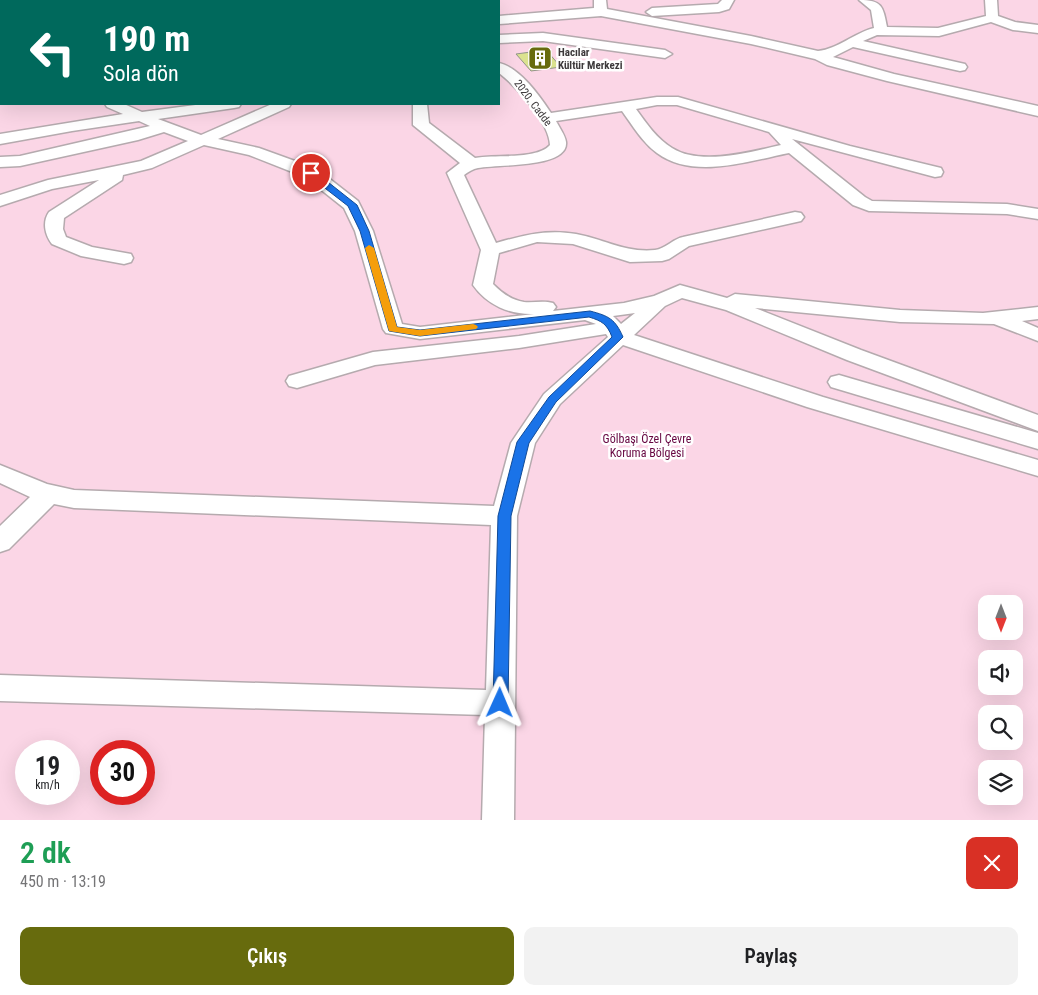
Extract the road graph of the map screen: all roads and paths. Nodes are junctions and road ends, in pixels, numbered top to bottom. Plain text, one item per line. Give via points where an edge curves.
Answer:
1 (728, 0) edge
2 (865, 0) edge
3 (991, 0) edge
4 (600, 6) edge
5 (992, 18) junction
6 (500, 20) edge
7 (500, 20) edge
8 (1038, 29) edge
9 (881, 30) junction
10 (543, 37) junction
11 (500, 40) edge
12 (853, 43) junction
13 (665, 54) dead end
14 (818, 55) junction
15 (960, 67) dead end
16 (500, 68) edge
17 (114, 105) edge
18 (226, 105) edge
19 (282, 105) edge
20 (420, 105) edge
21 (626, 105) junction
22 (1038, 111) edge
23 (139, 116) junction
24 (546, 118) junction
25 (164, 127) junction
26 (774, 129) junction
27 (2, 139) edge
28 (201, 140) junction
29 (792, 148) junction
30 (0, 162) edge
31 (472, 164) junction
32 (124, 170) junction
33 (935, 172) dead end
34 (0, 201) edge
35 (1038, 214) edge
36 (795, 217) dead end
37 (490, 250) junction
38 (124, 258) dead end
39 (707, 300) junction
40 (660, 301) junction
41 (1038, 313) edge
42 (590, 314) junction
43 (997, 318) junction
44 (616, 332) junction
45 (1038, 335) edge
46 (854, 355) junction
47 (297, 381) dead end
48 (839, 382) junction
49 (826, 405) junction
50 (1033, 424) edge
51 (1038, 441) edge
52 (1038, 468) edge
53 (0, 473) edge
54 (49, 494) junction
55 (504, 516) junction
56 (0, 542) edge
57 (0, 688) edge
58 (500, 703) junction
59 (498, 820) edge

1 - 4 street via 725,6 668,12
2 - 9 street via 877,9
3 - 5 street
4 - 6 street via 582,12 521,13
4 - 14 street
5 - 8 street via 1013,26
5 - 9 street via 939,32
7 - 10 street
9 - 12 street via 866,34
10 - 11 street
10 - 13 street
12 - 14 street via 830,54
12 - 15 street
14 - 22 street via 832,62 892,78
16 - 24 street, 2020. Cadde via 518,81
17 - 23 street
18 - 23 street
19 - 28 street
20 - 31 street via 422,125
21 - 24 street
21 - 26 street via 678,101
21 - 29 street via 666,152 684,160 730,159
23 - 25 street
23 - 27 street
24 - 31 street, 2020. Cadde via 557,138 558,145 552,152
25 - 28 street
25 - 30 street via 20,161
26 - 29 street
26 - 33 street
28 - 32 street via 146,165
28 - 42 street via 253,152 311,173 352,205 364,231 393,329 420,333
29 - 35 street via 864,204 1007,209
31 - 37 street via 455,173
32 - 34 street via 48,185
32 - 38 street via 55,216 54,229 58,240 64,243 88,252
36 - 37 street via 683,242 662,255 630,256 575,240 536,237
37 - 42 street via 483,285 498,300 523,308 551,307
39 - 40 street via 680,291
39 - 43 street via 751,300 900,316
39 - 46 street via 734,306
40 - 42 street
40 - 44 street
41 - 43 street
42 - 44 street via 606,319
43 - 45 street
44 - 47 street via 373,359
44 - 49 street
44 - 55 street via 552,399 523,442
46 - 48 street
46 - 50 street
48 - 49 street
48 - 51 street
49 - 52 street
53 - 54 street
54 - 55 street via 74,499 212,506
54 - 56 street
55 - 58 street
57 - 58 street
58 - 59 street

